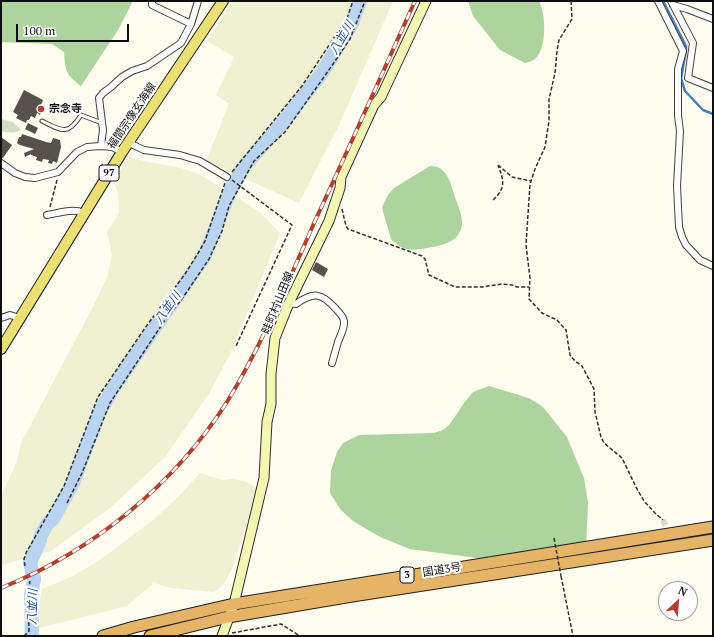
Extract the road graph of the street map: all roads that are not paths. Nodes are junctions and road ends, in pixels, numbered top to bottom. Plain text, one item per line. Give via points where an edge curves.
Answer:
1 (152, 1) edge
2 (198, 1) edge
3 (223, 1) edge
4 (426, 1) edge
5 (658, 1) edge
6 (672, 3) edge
7 (713, 19) edge
8 (191, 24) junction
9 (186, 34) junction
10 (198, 40) junction
11 (679, 74) junction
12 (689, 74) junction
13 (713, 88) edge
14 (42, 121) dead end
15 (102, 123) junction
16 (129, 143) junction
17 (101, 146) junction
18 (122, 152) junction
19 (1, 163) edge
20 (227, 177) road end
21 (84, 213) junction
22 (47, 215) road end
23 (713, 266) edge
24 (289, 303) junction
25 (1, 318) edge
26 (20, 318) junction
27 (1, 349) edge
28 (332, 363) dead end
29 (713, 527) edge
30 (713, 540) edge
31 (234, 604) junction
32 (228, 618) junction
33 (103, 636) edge
34 (150, 636) edge
35 (222, 636) edge

1 - 8 street via 152,5
2 - 8 street
3 - 10 main road, 福間宗像玄海線 / 97
4 - 24 main road, 畦町村山田線 via 381,97 374,105 341,178 328,221
5 - 11 street via 683,51
6 - 7 street
6 - 12 street via 694,44
8 - 9 street
9 - 10 street
9 - 15 street via 181,43 148,66 122,76 103,93 99,98
10 - 16 main road, 福間宗像玄海線 / 97
11 - 12 street
11 - 23 street via 678,227 686,245 700,260
12 - 13 street via 688,78
14 - 15 lane via 63,130 74,125 81,115
15 - 17 street
16 - 18 main road, 福間宗像玄海線 / 97
16 - 20 street via 144,150 180,155 200,161
17 - 18 street via 112,147
17 - 19 street via 86,147 77,152 58,172 35,178 25,177
18 - 21 main road, 福間宗像玄海線 / 97
21 - 22 street via 70,211
21 - 26 main road, 福間宗像玄海線 / 97
24 - 28 street via 296,304 307,296 315,295 328,300 342,316 344,326
24 - 31 main road, 畦町村山田線 via 275,338 264,478
25 - 26 street via 10,315
26 - 27 main road, 福間宗像玄海線 / 97
29 - 31 highway, 国道3号 / 3
30 - 32 highway, 国道3号 / 3 via 352,596
31 - 32 main road, 畦町村山田線
31 - 33 highway, 国道3号 / 3
32 - 34 highway, 国道3号 / 3
32 - 35 main road, 畦町村山田線

